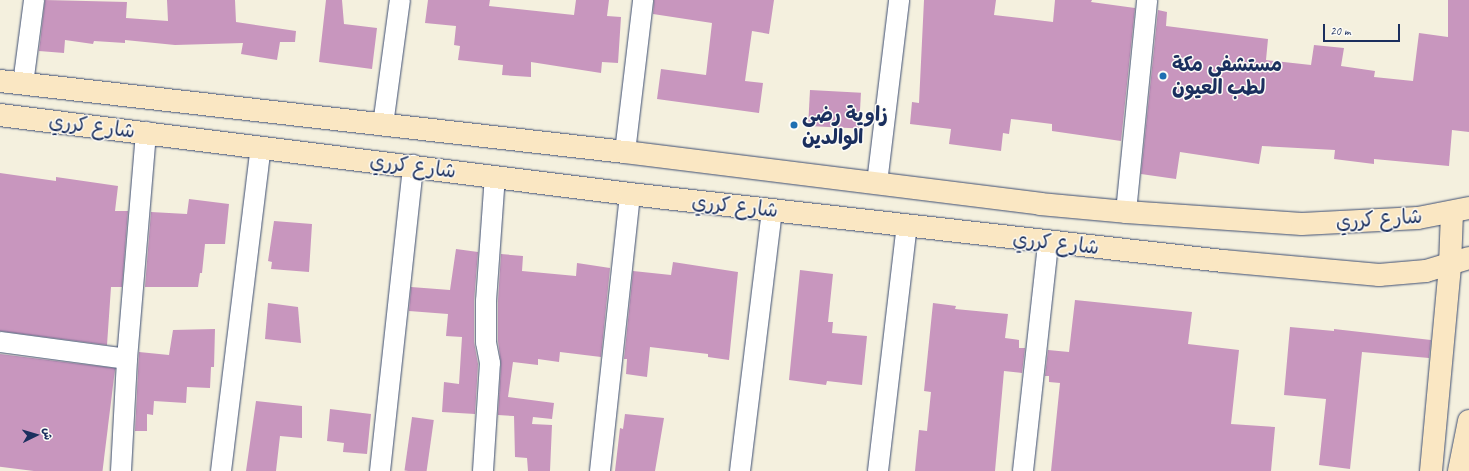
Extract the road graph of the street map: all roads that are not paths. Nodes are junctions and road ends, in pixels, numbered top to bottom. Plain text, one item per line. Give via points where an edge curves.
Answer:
1 (34, 0) edge
2 (400, 0) edge
3 (643, 0) edge
4 (899, 0) edge
5 (1147, 0) edge
6 (0, 81) edge
7 (23, 84) junction
8 (0, 115) edge
9 (384, 125) junction
10 (146, 132) junction
11 (261, 147) junction
12 (625, 152) junction
13 (413, 165) junction
14 (495, 176) junction
15 (876, 183) junction
16 (630, 194) junction
17 (772, 210) junction
18 (1460, 210) edge
19 (1126, 212) junction
20 (907, 225) junction
21 (1048, 243) junction
22 (1460, 261) edge
23 (0, 342) edge
24 (127, 359) junction
25 (1469, 421) edge
26 (121, 471) edge
27 (221, 471) edge
28 (380, 471) edge
29 (483, 471) edge
30 (600, 471) edge
31 (740, 471) edge
32 (878, 471) edge
33 (1023, 471) edge
34 (1431, 471) edge
35 (1459, 471) edge

1 - 7 street
2 - 9 street
3 - 12 street
4 - 15 street
5 - 19 street
6 - 7 main road, شارع كرري
7 - 9 main road, شارع كرري
8 - 10 main road, شارع كرري
9 - 12 main road, شارع كرري
10 - 11 main road, شارع كرري
10 - 24 street
11 - 13 main road, شارع كرري
11 - 27 street
12 - 15 main road, شارع كرري
13 - 14 main road, شارع كرري
13 - 28 street
14 - 16 main road, شارع كرري
14 - 29 street via 486,301 486,342 490,363
15 - 19 main road, شارع كرري
16 - 17 main road, شارع كرري
16 - 30 street
17 - 20 main road, شارع كرري
17 - 31 street
18 - 19 main road, شارع كرري via 1382,221 1302,224
18 - 22 main road
20 - 21 main road, شارع كرري
20 - 32 street
21 - 22 main road, شارع كرري via 1379,275 1426,271
21 - 33 street
22 - 34 main road
23 - 24 street
24 - 26 street
25 - 35 main road

